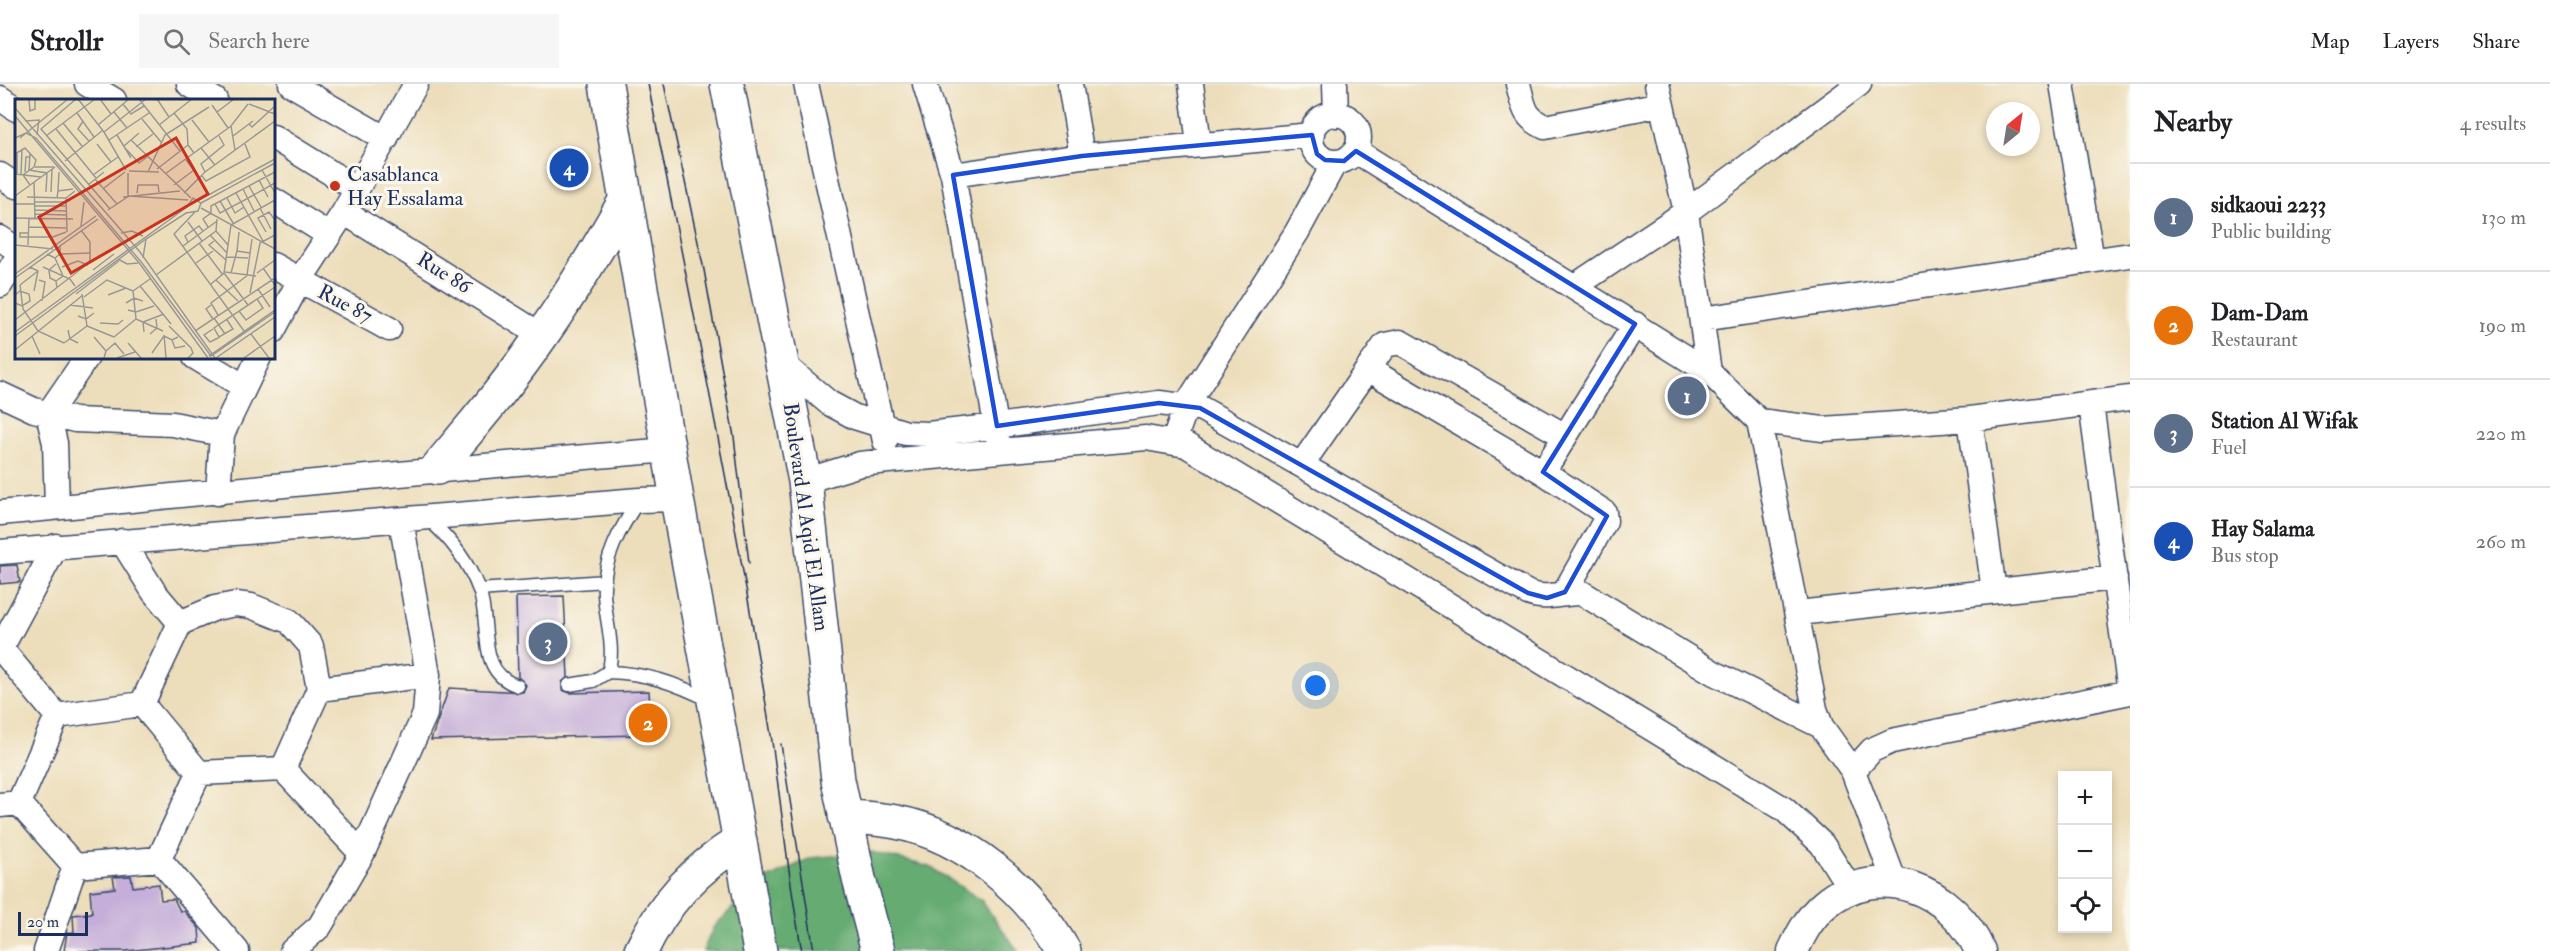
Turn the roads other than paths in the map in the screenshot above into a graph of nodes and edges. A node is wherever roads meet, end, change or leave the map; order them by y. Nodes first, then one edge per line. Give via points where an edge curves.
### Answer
1 (189, 84) edge
2 (291, 84) edge
3 (606, 84) edge
4 (727, 84) edge
5 (806, 84) edge
6 (925, 84) edge
7 (1070, 84) edge
8 (1191, 84) edge
9 (1335, 84) edge
10 (1518, 84) edge
11 (1859, 84) edge
12 (2061, 84) edge
13 (411, 86) edge
14 (1659, 94) edge
15 (0, 98) edge
16 (213, 99) edge
17 (15, 108) edge
18 (1336, 115) junction
19 (1312, 135) junction
20 (274, 138) edge
21 (386, 139) junction
22 (1199, 143) junction
23 (1356, 151) junction
24 (1082, 156) junction
25 (1335, 162) junction
26 (0, 175) edge
27 (953, 175) junction
28 (15, 185) edge
29 (357, 189) junction
30 (626, 199) junction
31 (274, 201) edge
32 (344, 212) junction
33 (1686, 212) junction
34 (329, 235) junction
35 (0, 238) edge
36 (15, 248) edge
37 (2130, 255) edge
38 (2092, 260) junction
39 (15, 262) edge
40 (274, 266) edge
41 (300, 280) junction
42 (0, 285) edge
43 (1575, 286) junction
44 (1702, 320) junction
45 (1635, 324) junction
46 (274, 329) edge
47 (389, 329) dead end
48 (542, 336) junction
49 (86, 358) edge
50 (197, 358) edge
51 (258, 358) edge
52 (784, 365) junction
53 (1368, 369) junction
54 (1709, 372) junction
55 (243, 386) junction
56 (0, 394) edge
57 (2130, 399) edge
58 (1187, 404) junction
59 (2091, 404) junction
60 (48, 414) junction
61 (1970, 419) junction
62 (1759, 421) junction
63 (997, 426) junction
64 (883, 428) junction
65 (222, 434) junction
66 (1565, 436) junction
67 (1174, 441) junction
68 (669, 450) junction
69 (999, 451) junction
70 (888, 461) junction
71 (1302, 464) junction
72 (437, 468) junction
73 (1543, 472) junction
74 (805, 481) junction
75 (218, 493) junction
76 (639, 500) junction
77 (677, 500) junction
78 (57, 507) junction
79 (0, 513) edge
80 (428, 519) junction
81 (401, 520) junction
82 (122, 541) junction
83 (56, 546) junction
84 (0, 552) edge
85 (2115, 578) junction
86 (604, 581) junction
87 (479, 590) junction
88 (1994, 591) junction
89 (1565, 592) junction
90 (1798, 613) junction
91 (180, 623) junction
92 (1, 650) edge
93 (608, 672) junction
94 (428, 675) junction
95 (569, 685) dead end
96 (518, 686) dead end
97 (319, 689) junction
98 (2130, 692) edge
99 (715, 703) junction
100 (142, 704) junction
101 (57, 716) junction
102 (1821, 726) junction
103 (283, 769) junction
104 (1853, 771) junction
105 (199, 773) junction
106 (10, 804) edge
107 (845, 816) junction
108 (740, 841) junction
109 (363, 854) junction
110 (159, 859) junction
111 (75, 866) junction
112 (1895, 883) junction
113 (1851, 890) junction
114 (46, 951) edge
115 (237, 951) edge
116 (292, 951) edge
117 (641, 951) edge
118 (760, 951) edge
119 (878, 951) edge
120 (1064, 951) edge
121 (1793, 951) edge
122 (1980, 951) edge

1 - 16 street
2 - 21 street
3 - 30 main road
4 - 52 main road, Boulevard Al Aqid El Allam
5 - 64 street
6 - 27 street
7 - 24 street
8 - 22 street
9 - 18 street
10 - 14 street via 1524,110 1532,121 1545,127
11 - 33 street
12 - 38 street
13 - 21 street
14 - 33 street
15 - 17 street
18 - 19 street via 1320,120
18 - 23 street via 1344,116 1356,127
19 - 22 street
19 - 25 street via 1317,154
20 - 29 street
21 - 29 street
22 - 24 street
23 - 25 street
23 - 43 street
24 - 27 street
25 - 58 street via 1297,232
26 - 28 street
27 - 63 street
29 - 32 street
30 - 48 main road
30 - 68 main road
31 - 34 street
32 - 34 street
32 - 48 street, Rue 86
33 - 43 street
33 - 44 street
34 - 41 street
35 - 36 street
37 - 38 street
38 - 44 street
39 - 42 street
40 - 41 street, Rue 87
41 - 46 street
41 - 47 street, Rue 87
43 - 45 street
44 - 54 street
45 - 54 street
45 - 66 street
48 - 72 main road
49 - 60 street
50 - 55 street
51 - 55 street
52 - 64 street via 829,404
52 - 74 main road, Boulevard Al Aqid El Allam
53 - 66 street via 1385,345 1400,342
53 - 71 street
53 - 73 street
54 - 62 street
55 - 65 street
56 - 60 street
57 - 59 street
58 - 63 street via 1159,403
58 - 67 street
58 - 71 street via 1213,413
59 - 61 street
59 - 85 street
60 - 65 street via 108,423 173,424
60 - 78 street via 54,443
61 - 62 street via 1823,429
61 - 88 street
62 - 90 street
63 - 64 street via 928,434
63 - 69 street
64 - 70 street
65 - 75 street
66 - 73 street
67 - 69 street via 1146,438
67 - 113 street via 1197,450 1784,809 1821,844
68 - 72 street
68 - 77 main road
69 - 70 street
70 - 74 street via 860,464
71 - 89 street via 1528,593 1547,598
72 - 75 street
73 - 89 street via 1607,516
74 - 107 main road, Boulevard Al Aqid El Allam via 834,750
75 - 78 street
76 - 77 street
76 - 80 street
76 - 86 lane via 617,538
77 - 99 main road
78 - 79 street
80 - 81 street
80 - 87 lane via 459,551
81 - 82 street
81 - 94 street
82 - 83 street
82 - 91 street via 154,592
83 - 84 street
83 - 92 street
85 - 88 street
85 - 98 street
86 - 87 lane
86 - 93 lane
87 - 96 lane via 492,668 498,676
88 - 90 street
89 - 102 street via 1582,593 1599,601 1714,673
90 - 102 street
91 - 97 street via 236,604 274,613 289,621 311,646
91 - 100 street
92 - 101 street
93 - 95 lane via 593,681
93 - 99 lane via 662,679
94 - 97 street
94 - 109 street via 425,714
97 - 103 street
98 - 104 street via 1892,741 1872,750
99 - 108 main road
100 - 101 street
100 - 105 street
101 - 106 street
102 - 104 street
103 - 105 street
103 - 109 street
104 - 112 street
105 - 110 street
106 - 111 street
107 - 119 main road, Boulevard Al Aqid El Allam
107 - 120 main road via 895,822 932,832 965,849 1023,897 1050,927
108 - 117 main road via 714,857 670,900
108 - 118 main road
109 - 116 street via 320,926
110 - 111 street
110 - 115 street
111 - 114 street
112 - 113 street
112 - 122 street via 1925,891 1951,907 1971,931
113 - 121 street via 1824,905 1804,928

